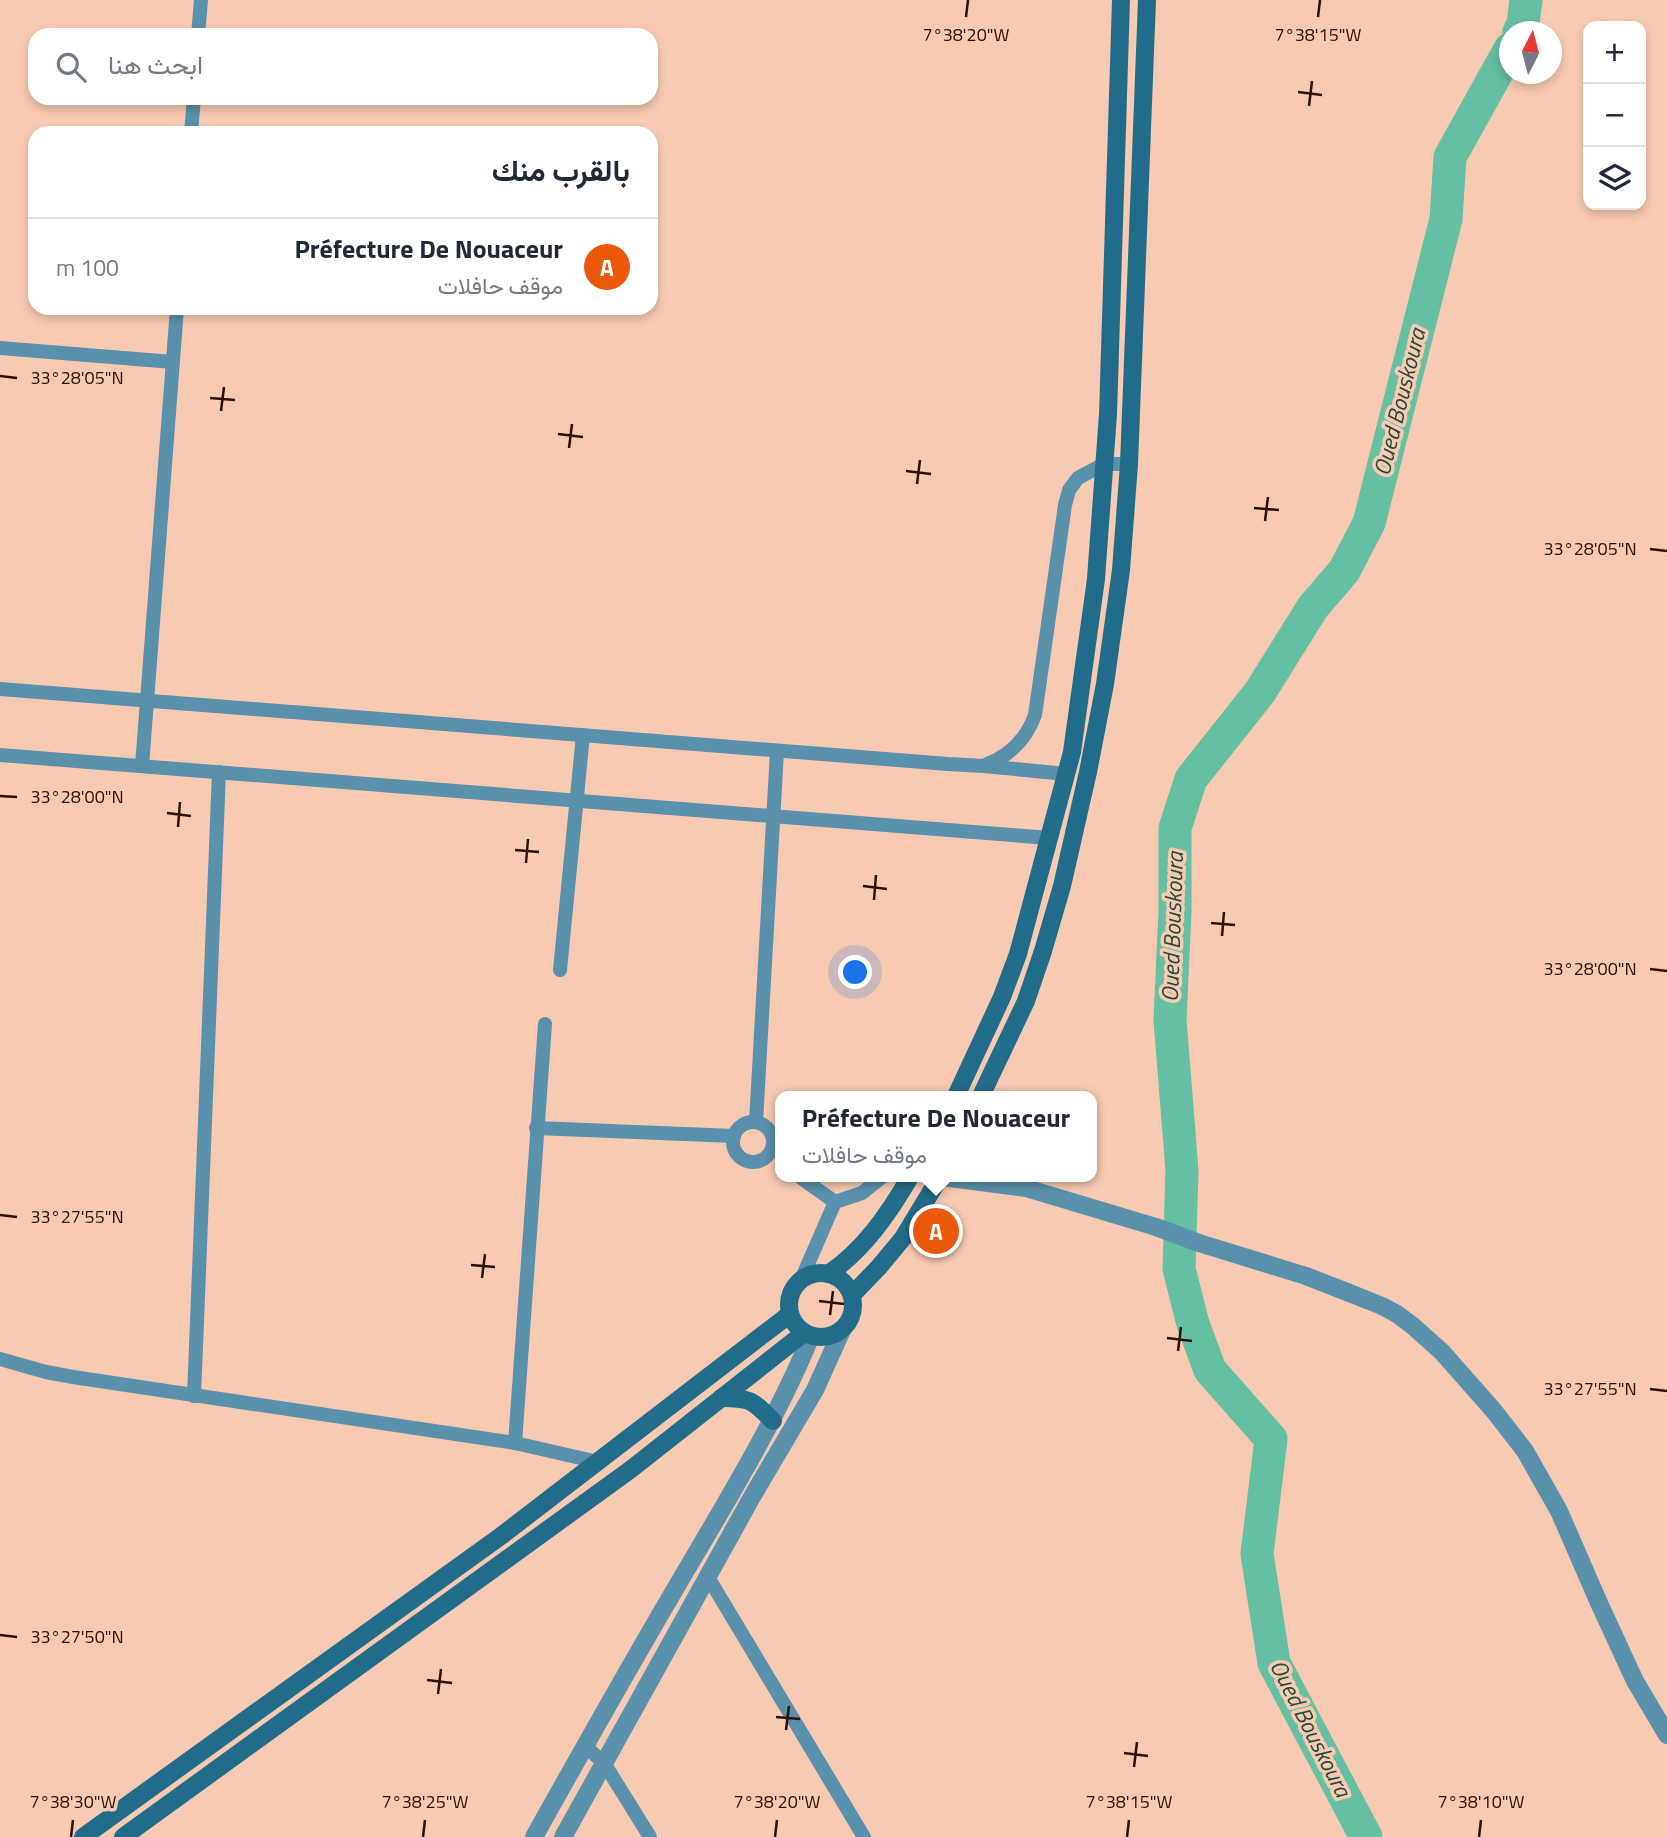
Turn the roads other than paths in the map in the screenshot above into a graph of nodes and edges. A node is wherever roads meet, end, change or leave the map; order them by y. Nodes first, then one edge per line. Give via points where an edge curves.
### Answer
1 (201, 0) edge
2 (1120, 7) edge
3 (1147, 7) edge
4 (199, 28) edge
5 (193, 105) edge
6 (192, 126) edge
7 (176, 315) edge
8 (0, 348) edge
9 (173, 362) junction
10 (1104, 464) junction
11 (1129, 464) junction
12 (0, 689) edge
13 (147, 701) junction
14 (583, 735) junction
15 (777, 751) junction
16 (0, 755) edge
17 (984, 765) junction
18 (142, 766) junction
19 (219, 772) junction
20 (1066, 774) junction
21 (576, 800) junction
22 (773, 816) junction
23 (1049, 838) junction
24 (560, 970) dead end
25 (545, 1024) dead end
26 (958, 1091) edge
27 (983, 1091) edge
28 (755, 1122) junction
29 (536, 1128) junction
30 (734, 1136) junction
31 (775, 1158) edge
32 (807, 1182) edge
33 (876, 1182) edge
34 (908, 1182) edge
35 (938, 1182) edge
36 (980, 1182) edge
37 (1013, 1182) edge
38 (1026, 1188) junction
39 (835, 1202) junction
40 (828, 1274) junction
41 (801, 1280) junction
42 (852, 1295) junction
43 (790, 1314) junction
44 (842, 1329) junction
45 (807, 1334) junction
46 (0, 1359) edge
47 (194, 1396) junction
48 (721, 1398) junction
49 (772, 1421) junction
50 (514, 1443) junction
51 (598, 1462) junction
52 (708, 1577) junction
53 (1667, 1735) edge
54 (585, 1746) junction
55 (604, 1763) junction
56 (83, 1837) edge
57 (123, 1837) edge
58 (534, 1837) edge
59 (563, 1837) edge
60 (650, 1837) edge
61 (864, 1837) edge

1 - 4 street
2 - 3 main road
2 - 10 main road
3 - 11 main road
5 - 6 street
7 - 9 street
8 - 9 street
9 - 13 street
10 - 11 street
10 - 17 street via 1078,478 1069,490 1031,727 1016,747
10 - 20 main road via 1096,579
11 - 27 main road via 1121,570 1105,684 1062,886 1026,1001
12 - 13 street
13 - 14 street
13 - 18 street
14 - 15 street
14 - 21 street
15 - 17 street
15 - 22 street
16 - 18 street
17 - 20 street
18 - 19 street
19 - 21 street
19 - 47 street
20 - 23 main road
21 - 22 street
21 - 24 street
22 - 23 street
22 - 28 street
23 - 26 main road via 1018,954
25 - 29 street
28 - 30 street via 742,1125
28 - 31 street via 772,1134
29 - 30 street
29 - 50 street
30 - 31 street via 735,1150 744,1160
32 - 39 street
33 - 39 street via 862,1193
34 - 40 main road via 865,1241
35 - 42 main road via 903,1238
36 - 38 street
37 - 38 street
38 - 53 street via 1306,1276 1382,1306 1413,1326 1442,1352 1510,1431 1542,1479 1635,1681
39 - 41 street
40 - 41 main road
40 - 42 main road via 846,1285
41 - 43 main road via 790,1295
42 - 44 main road via 851,1317
43 - 45 main road
43 - 51 main road
44 - 45 main road via 827,1337
44 - 52 street via 815,1390
45 - 48 main road
45 - 49 street via 796,1373
46 - 47 street via 46,1372
47 - 50 street
48 - 49 main road via 751,1401
48 - 57 main road via 630,1470
49 - 54 street
50 - 51 street
51 - 56 main road
52 - 55 street
52 - 61 street
54 - 55 street
54 - 58 street
55 - 59 street
55 - 60 street

